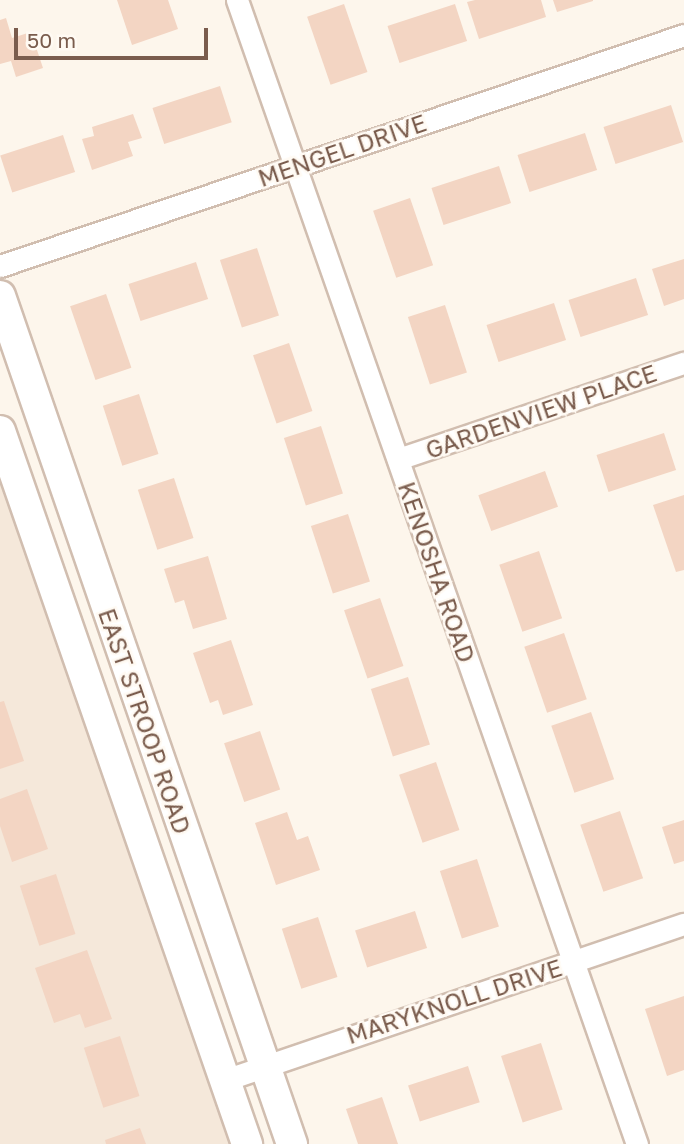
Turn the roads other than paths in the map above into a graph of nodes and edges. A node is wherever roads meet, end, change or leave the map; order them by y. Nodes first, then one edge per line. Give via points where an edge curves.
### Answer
1 (237, 0) edge
2 (684, 35) edge
3 (295, 166) junction
4 (0, 266) edge
5 (0, 296) edge
6 (684, 363) edge
7 (0, 431) edge
8 (398, 459) junction
9 (684, 924) edge
10 (573, 962) junction
11 (265, 1064) junction
12 (225, 1080) junction
13 (247, 1144) edge
14 (292, 1144) edge
15 (637, 1144) edge

1 - 3 street, KENOSHA ROAD
2 - 3 street, MENGEL DRIVE
3 - 4 street, MENGEL DRIVE
3 - 8 street, KENOSHA ROAD
5 - 11 main road, EAST STROOP ROAD
6 - 8 street, GARDENVIEW PLACE
7 - 12 main road, EAST STROOP ROAD
8 - 10 street, KENOSHA ROAD
9 - 10 street, MARYKNOLL DRIVE
10 - 11 street, MARYKNOLL DRIVE
10 - 15 street, KENOSHA ROAD
11 - 12 street, MARYKNOLL DRIVE
11 - 14 main road, EAST STROOP ROAD
12 - 13 main road, EAST STROOP ROAD

